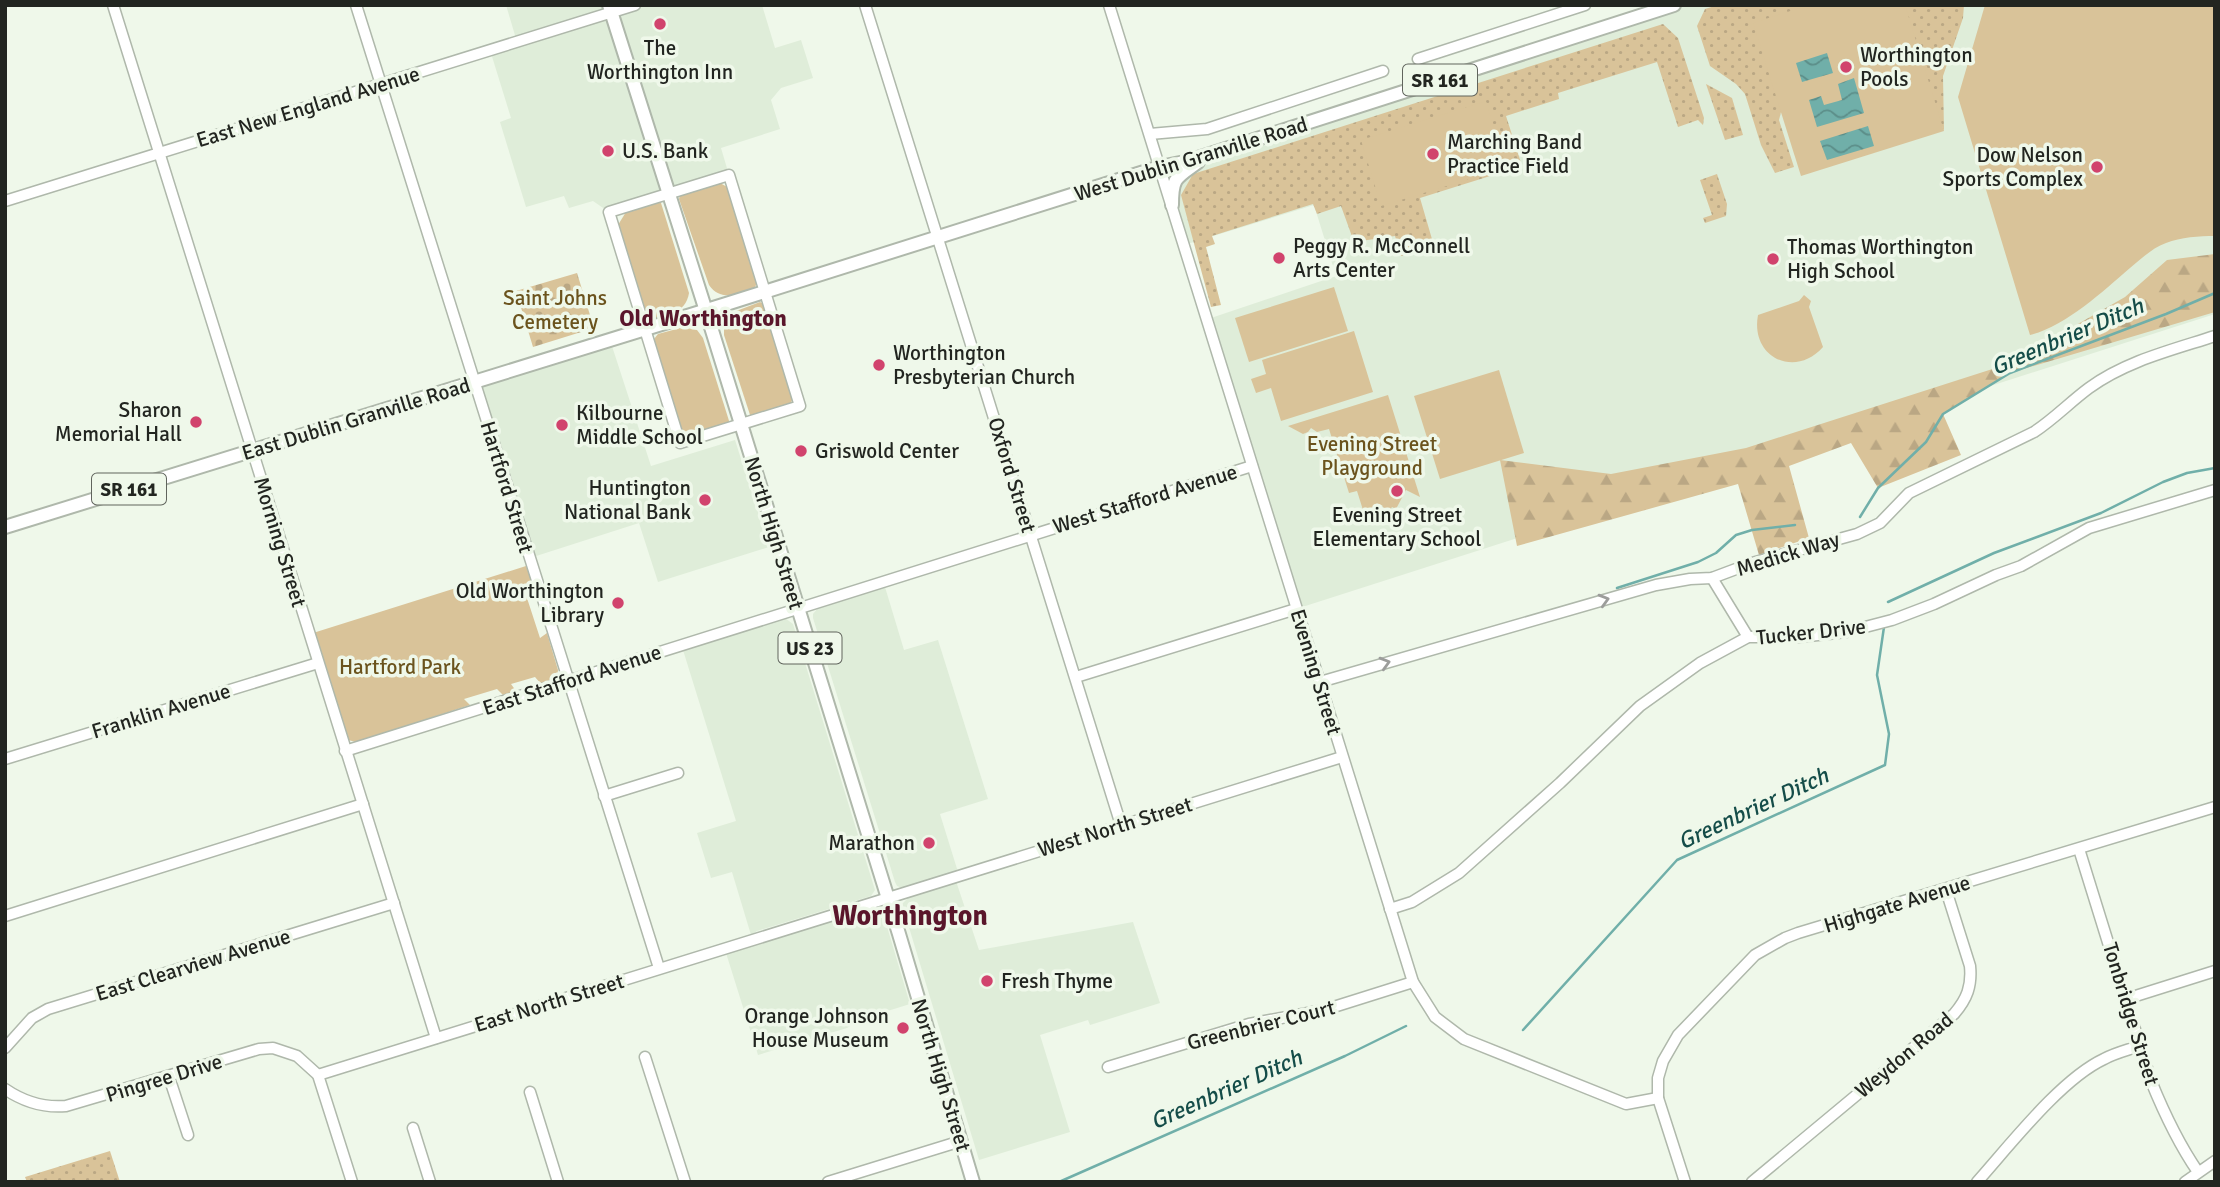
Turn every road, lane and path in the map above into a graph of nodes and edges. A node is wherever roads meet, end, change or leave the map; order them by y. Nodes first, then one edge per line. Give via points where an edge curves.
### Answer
1 (113, 5) edge
2 (356, 5) edge
3 (635, 5) edge
4 (865, 5) edge
5 (1109, 5) edge
6 (1585, 5) edge
7 (1674, 5) edge
8 (610, 9) edge
9 (1418, 59) dead end
10 (1383, 71) dead end
11 (380, 85) junction
12 (1150, 134) junction
13 (159, 153) junction
14 (1206, 156) junction
15 (1160, 167) junction
16 (668, 194) junction
17 (5, 201) edge
18 (1172, 205) junction
19 (938, 237) junction
20 (766, 292) junction
21 (706, 311) junction
22 (645, 330) junction
23 (2215, 336) edge
24 (474, 382) junction
25 (741, 425) junction
26 (252, 451) junction
27 (1252, 466) junction
28 (2215, 490) edge
29 (5, 527) edge
30 (1031, 535) junction
31 (1712, 579) junction
32 (798, 609) junction
33 (1296, 609) junction
34 (1748, 637) junction
35 (318, 663) junction
36 (1076, 677) junction
37 (569, 682) junction
38 (1320, 682) junction
39 (345, 751) junction
40 (1342, 757) junction
41 (5, 759) edge
42 (678, 773) dead end
43 (604, 796) junction
44 (363, 804) junction
45 (2215, 807) edge
46 (1121, 825) junction
47 (2080, 849) junction
48 (1946, 890) junction
49 (887, 897) junction
50 (394, 903) junction
51 (1390, 909) junction
52 (5, 916) edge
53 (659, 968) junction
54 (2215, 971) edge
55 (1413, 982) junction
56 (2126, 999) junction
57 (436, 1038) junction
58 (2139, 1046) junction
59 (5, 1048) edge
60 (645, 1057) dead end
61 (1108, 1067) dead end
62 (318, 1075) junction
63 (169, 1077) junction
64 (5, 1089) edge
65 (530, 1092) dead end
66 (1658, 1098) junction
67 (414, 1128) dead end
68 (188, 1135) dead end
69 (961, 1141) junction
70 (2215, 1161) edge
71 (2198, 1172) junction
72 (352, 1182) edge
73 (430, 1182) edge
74 (558, 1182) edge
75 (685, 1182) edge
76 (828, 1182) edge
77 (973, 1182) edge
78 (1685, 1182) edge
79 (1752, 1182) edge
80 (1977, 1182) edge
81 (2185, 1182) edge

1 - 13 street, Morning Street
2 - 11 street, Hartford Street
3 - 8 street, East New England Avenue
4 - 19 street, Oxford Street
5 - 12 street, Evening Street
6 - 9 street
7 - 14 main road, West Dublin Granville Road / SR 161
8 - 11 street, East New England Avenue
8 - 16 main road, North High Street / US 23
10 - 12 street via 1207,129
11 - 13 street, East New England Avenue
11 - 24 street, Hartford Street
12 - 15 street, Evening Street
13 - 17 street, East New England Avenue
13 - 26 street, Morning Street
14 - 15 main road, West Dublin Granville Road / SR 161
14 - 18 main road via 1176,179
15 - 18 street, Evening Street
15 - 19 main road, West Dublin Granville Road / SR 161
16 - 20 street via 729,175
16 - 21 main road, North High Street / US 23
16 - 22 street via 608,212
18 - 27 street, Evening Street
19 - 20 main road, West Dublin Granville Road / SR 161
19 - 30 street, Oxford Street
20 - 21 main road, West Dublin Granville Road / SR 161
20 - 25 street via 800,406
21 - 22 main road, East Dublin Granville Road / SR 161
21 - 25 main road, North High Street / US 23
22 - 24 main road, East Dublin Granville Road / SR 161
22 - 25 street via 680,443
23 - 31 street, Medick Way via 2118,370 2034,432 1909,493 1870,529
24 - 26 main road, East Dublin Granville Road / SR 161
24 - 37 street, Hartford Street
25 - 32 main road, North High Street / US 23
26 - 29 main road, East Dublin Granville Road / SR 161
26 - 35 street, Morning Street
27 - 30 street, West Stafford Avenue
27 - 33 street, Evening Street
28 - 34 street, Tucker Drive via 2089,528 2021,566 1892,620 1834,634
30 - 32 street, West Stafford Avenue
30 - 36 street, Oxford Street
31 - 34 street
38 -> 31 street, Medick Way via 1656,585
32 - 37 street, East Stafford Avenue
32 - 49 main road, North High Street / US 23
33 - 36 street
33 - 38 street, Evening Street
34 - 51 street, Tucker Drive via 1700,663 1640,706 1459,873 1412,902
35 - 39 street, Morning Street
35 - 41 street, Franklin Avenue
36 - 46 street, Oxford Street
37 - 39 street, East Stafford Avenue
37 - 43 street, Hartford Street
38 - 40 street, Evening Street
39 - 44 street, Morning Street
40 - 46 street, West North Street
40 - 51 street, Evening Street
42 - 43 street
43 - 53 street, Hartford Street
44 - 50 street, Morning Street
44 - 52 street
45 - 47 street, Highgate Avenue
46 - 49 street, West North Street
47 - 48 street, Highgate Avenue
47 - 56 street, Tonbridge Street
48 - 66 street, Highgate Avenue via 1785,937 1755,955 1668,1048 1658,1078
48 - 79 street, Weydon Road via 1970,966 1971,979 1962,1004
49 - 53 street, East North Street
49 - 69 main road, North High Street / US 23
50 - 57 street, Morning Street
50 - 59 street, East Clearview Avenue via 48,1009 32,1018
51 - 55 street, Evening Street
53 - 57 street, East North Street
54 - 56 street
55 - 61 street, Greenbrier Court via 1324,1010 1249,1024
55 - 66 street, Evening Street via 1435,1017 1464,1040 1626,1104
56 - 58 street, Tonbridge Street
57 - 62 street, East North Street
58 - 71 street, Tonbridge Street via 2166,1117
58 - 80 street via 2103,1059 2078,1075
60 - 75 street
62 - 63 street, Pingree Drive via 297,1056 273,1048
62 - 72 street
63 - 64 street, Pingree Drive via 56,1107 30,1102
63 - 68 street
65 - 74 street
66 - 78 street
67 - 73 street
69 - 76 street
69 - 77 main road, North High Street / US 23
70 - 71 street
71 - 81 street

